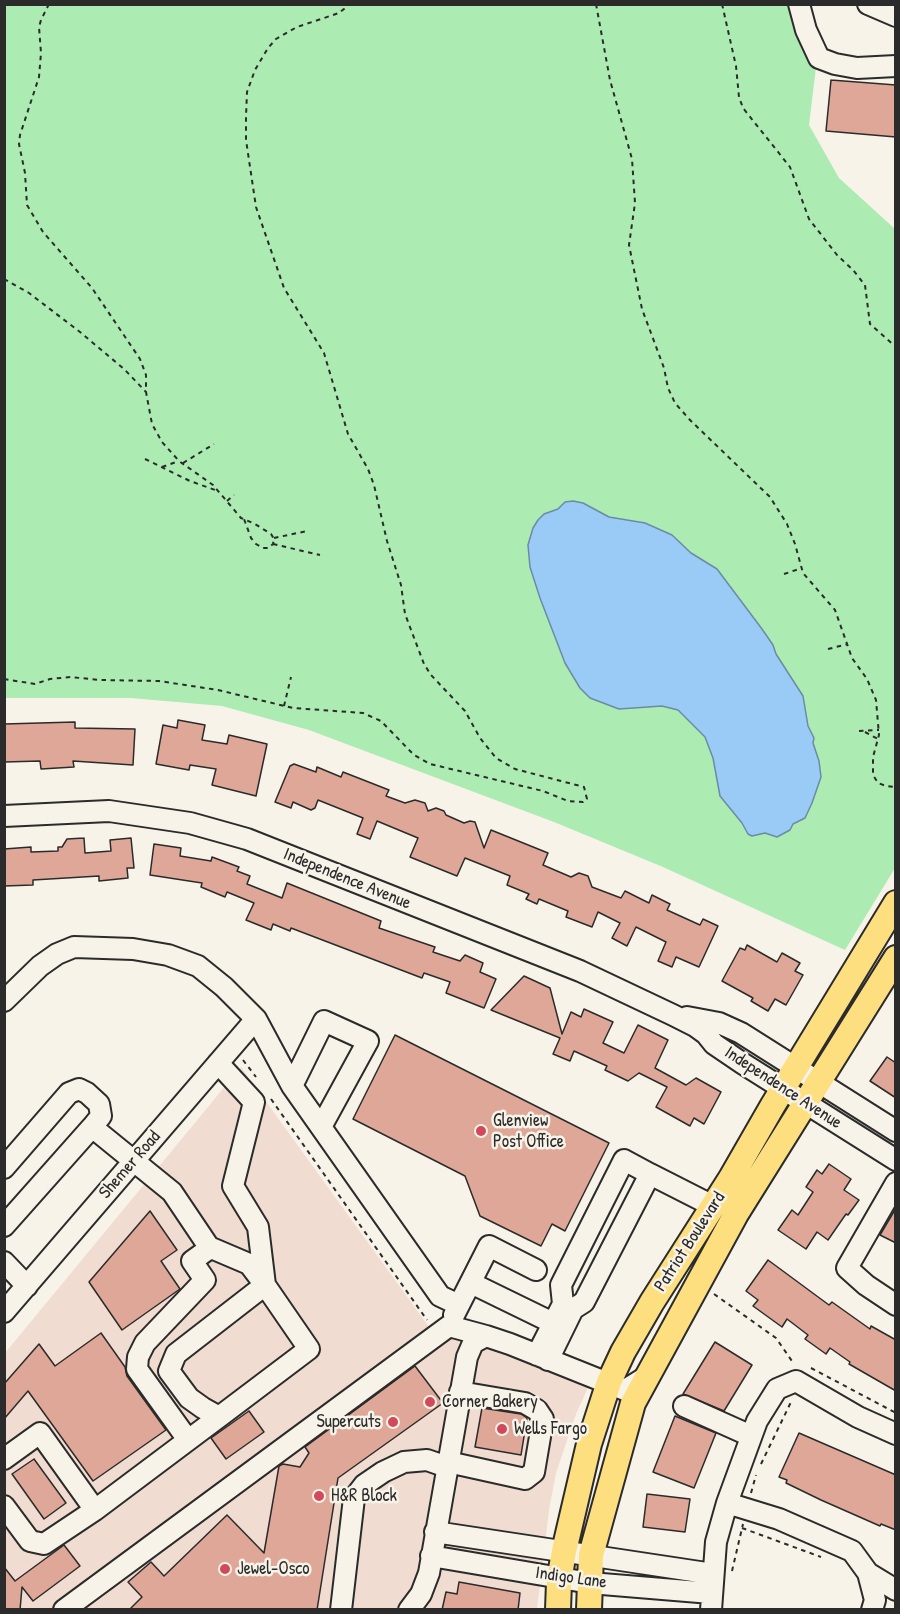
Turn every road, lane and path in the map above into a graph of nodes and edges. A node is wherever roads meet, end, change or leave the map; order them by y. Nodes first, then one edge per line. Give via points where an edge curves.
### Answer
1 (49, 4) edge
2 (350, 4) edge
3 (596, 4) edge
4 (722, 4) edge
5 (799, 4) edge
6 (868, 4) edge
7 (896, 16) edge
8 (896, 66) edge
9 (4, 279) edge
10 (896, 347) edge
11 (146, 392) junction
12 (214, 444) dead end
13 (145, 459) dead end
14 (181, 462) junction
15 (162, 467) junction
16 (218, 491) junction
17 (234, 495) dead end
18 (226, 502) junction
19 (244, 519) junction
20 (307, 531) dead end
21 (274, 538) junction
22 (273, 544) junction
23 (320, 555) dead end
24 (802, 568) junction
25 (784, 574) dead end
26 (848, 644) junction
27 (828, 649) dead end
28 (291, 676) dead end
29 (4, 679) edge
30 (284, 706) junction
31 (859, 730) dead end
32 (879, 730) junction
33 (864, 731) junction
34 (878, 739) junction
35 (896, 787) edge
36 (4, 816) edge
37 (896, 903) edge
38 (896, 958) edge
39 (4, 1001) edge
40 (673, 1015) junction
41 (256, 1018) junction
42 (233, 1045) junction
43 (218, 1063) junction
44 (795, 1068) junction
45 (260, 1084) dead end
46 (292, 1086) junction
47 (783, 1089) junction
48 (812, 1093) junction
49 (267, 1094) dead end
50 (92, 1127) junction
51 (321, 1127) junction
52 (896, 1131) edge
53 (896, 1160) edge
54 (133, 1162) junction
55 (4, 1168) edge
56 (650, 1174) junction
57 (896, 1183) edge
58 (12, 1203) edge
59 (713, 1206) junction
60 (4, 1226) edge
61 (210, 1248) junction
62 (4, 1262) edge
63 (536, 1270) dead end
64 (471, 1283) junction
65 (265, 1285) junction
66 (27, 1286) junction
67 (712, 1293) dead end
68 (459, 1305) junction
69 (896, 1305) edge
70 (568, 1306) junction
71 (4, 1312) edge
72 (553, 1323) junction
73 (443, 1330) junction
74 (486, 1336) junction
75 (543, 1357) junction
76 (795, 1373) junction
77 (646, 1377) junction
78 (609, 1382) junction
79 (460, 1392) junction
80 (684, 1406) dead end
81 (896, 1413) edge
82 (219, 1417) junction
83 (896, 1434) edge
84 (751, 1436) junction
85 (188, 1440) junction
86 (4, 1459) edge
87 (447, 1464) junction
88 (750, 1499) dead end
89 (727, 1503) junction
90 (4, 1506) edge
91 (95, 1510) junction
92 (742, 1528) dead end
93 (435, 1532) junction
94 (564, 1551) junction
95 (591, 1554) junction
96 (431, 1556) junction
97 (828, 1560) dead end
98 (868, 1573) junction
99 (560, 1577) junction
100 (590, 1583) junction
101 (896, 1590) edge
102 (712, 1592) edge
103 (64, 1610) edge
104 (341, 1610) edge
105 (409, 1610) edge
106 (558, 1610) edge
107 (589, 1610) edge
108 (872, 1610) edge

1 - 11 path via 39,27 39,77 19,144 27,205 39,227 92,288 132,346 146,375
2 - 30 path via 339,13 297,27 276,39 255,70 248,92 246,140 256,207 284,288 324,353 348,434 374,485 405,614 424,664 465,711 496,758 515,769 584,787 587,799 568,801 543,791 430,764 414,755 381,722 363,712
3 - 24 path via 612,88 632,159 635,203 629,246 642,309 668,388 690,420 776,505 792,533
4 - 10 path via 744,108 790,167 809,219 865,285 870,324
5 - 8 street via 819,58 857,68
6 - 7 street
9 - 11 path via 80,332
11 - 14 path via 156,432
12 - 14 path
13 - 15 path
14 - 15 path
14 - 16 path
15 - 16 path
16 - 18 path
17 - 18 path
18 - 19 path
19 - 21 path
19 - 22 path via 256,544 262,548
20 - 21 path
21 - 22 path
22 - 23 path
24 - 25 path
24 - 26 path via 835,610
26 - 27 path
26 - 32 path via 876,700
28 - 30 path
29 - 30 path via 34,684 71,677 159,681
31 - 33 path
32 - 33 path
32 - 34 path
33 - 34 path
34 - 35 path via 873,775 878,783
36 - 40 street, Independence Avenue via 109,811 190,823 247,839 580,971
37 - 44 main road, Patriot Boulevard
38 - 48 main road, Patriot Boulevard
39 - 41 street via 40,966 74,947 133,948 198,966
40 - 44 street, Independence Avenue via 729,1027
40 - 47 street, Independence Avenue via 695,1026 725,1052
41 - 42 street, Shemer Road
41 - 46 street
42 - 43 street, Shemer Road
42 - 45 path
43 - 54 street, Shemer Road
43 - 65 street via 254,1102 233,1186 258,1227
44 - 47 main road, Patriot Boulevard
44 - 48 street, Independence Avenue
46 - 51 street
46 - 51 street via 324,1021 368,1041
47 - 48 street, Independence Avenue
47 - 59 main road, Patriot Boulevard
48 - 52 street, Independence Avenue
48 - 53 street, Independence Avenue
48 - 77 main road, Patriot Boulevard via 736,1214
49 - 73 path
50 - 54 street
50 - 55 street via 101,1116 99,1104 79,1089 69,1093
50 - 58 street
51 - 68 street via 440,1296
54 - 61 street via 172,1192
54 - 66 street, Shemer Road
56 - 59 street
56 - 70 street via 584,1302
56 - 70 street via 624,1160 561,1285
57 - 69 street via 847,1268
58 - 60 street
59 - 78 main road, Patriot Boulevard via 646,1311
61 - 65 street via 249,1264
61 - 85 street via 192,1261 205,1280 145,1343 138,1357 137,1369
62 - 66 street
63 - 64 street via 489,1246
64 - 68 street
64 - 72 street
65 - 82 street via 309,1349
65 - 82 street via 176,1354 171,1363 169,1371 189,1398
66 - 71 street, Shemer Road
67 - 76 path via 776,1338
68 - 73 street
70 - 72 street
70 - 75 street
72 - 75 street
73 - 74 street
73 - 103 street
74 - 75 street
74 - 79 street via 473,1343 469,1351
75 - 78 street
76 - 81 path via 803,1365
76 - 83 street via 858,1417
76 - 84 street via 777,1389
76 - 88 path via 796,1393 768,1446
77 - 78 street via 625,1390
77 - 95 main road, Patriot Boulevard via 633,1403
78 - 94 main road, Patriot Boulevard via 589,1444
79 - 87 street
79 - 87 street via 525,1403 537,1410 543,1419 534,1472 525,1479
80 - 84 street
82 - 85 street
84 - 89 street
85 - 91 street
86 - 91 street via 40,1433
87 - 93 street
87 - 104 street via 427,1460 404,1462 364,1485 354,1498
89 - 98 street via 852,1551
89 - 102 street via 716,1542
90 - 91 street via 30,1541 44,1544
92 - 97 path
93 - 94 street, Indigo Lane
93 - 96 street
94 - 95 street, Indigo Lane
94 - 99 main road, Patriot Boulevard
95 - 100 main road, Patriot Boulevard
95 - 102 street, Indigo Lane
96 - 99 street, Indigo Lane
96 - 105 street via 421,1594
98 - 101 street
98 - 108 street via 875,1600
99 - 100 street, Indigo Lane
99 - 106 main road, Patriot Boulevard
100 - 102 street, Indigo Lane
100 - 107 main road, Patriot Boulevard

